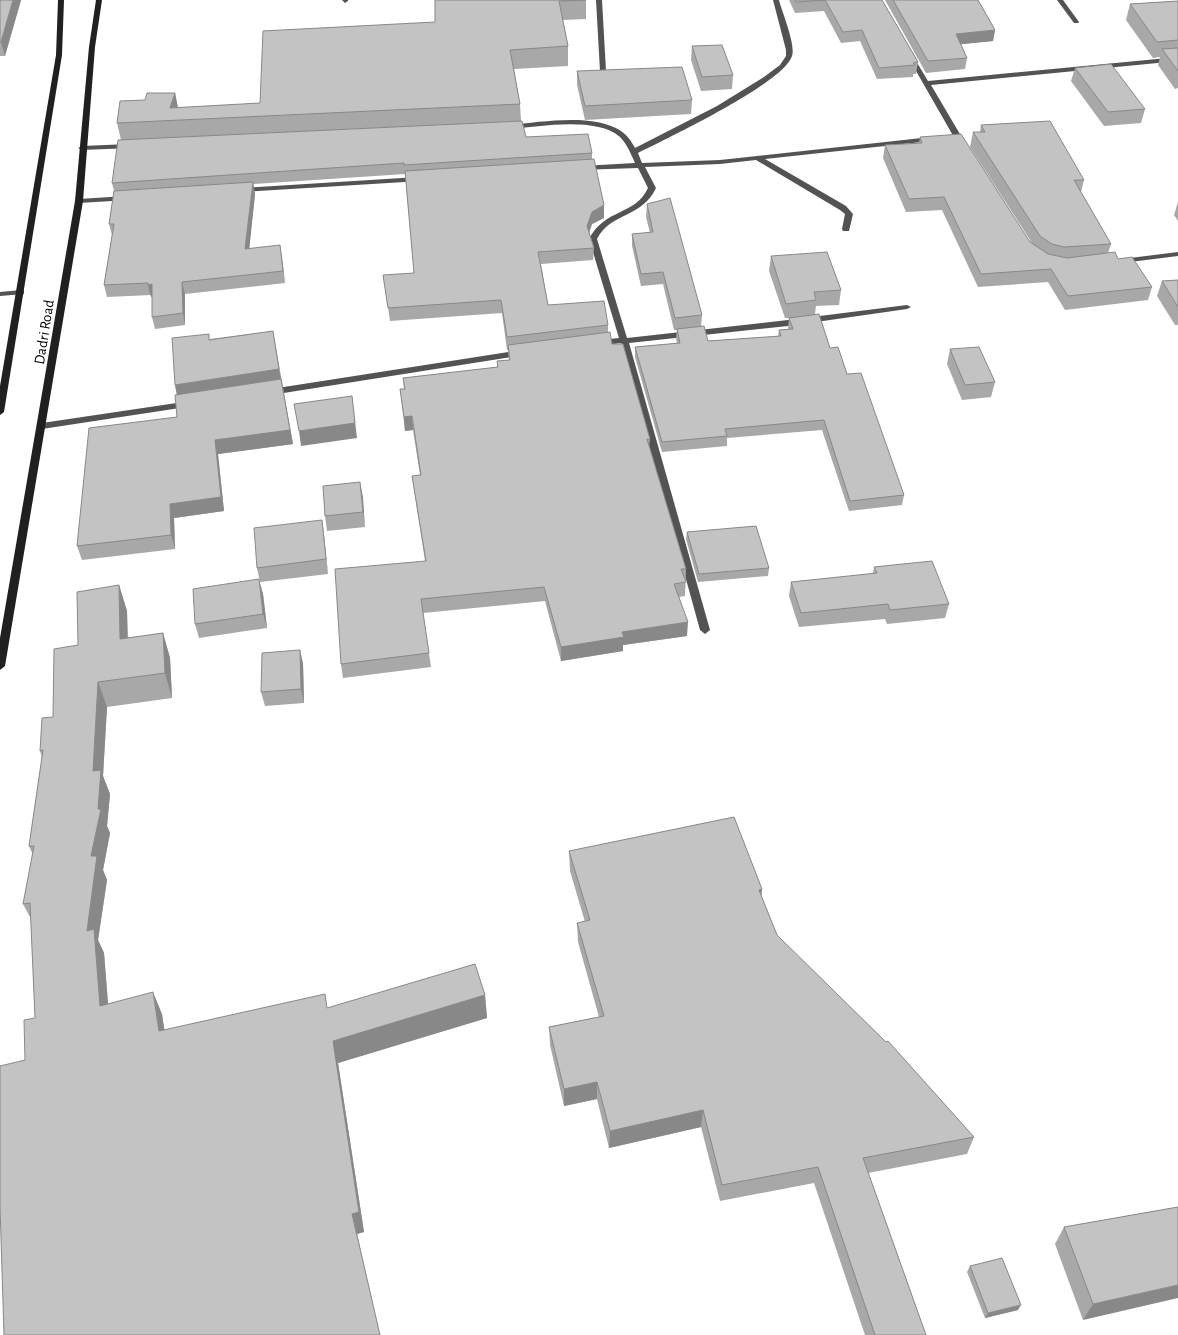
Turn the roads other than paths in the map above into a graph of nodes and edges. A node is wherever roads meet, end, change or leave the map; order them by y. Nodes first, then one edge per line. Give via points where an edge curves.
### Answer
1 (61, 0) edge
2 (99, 0) edge
3 (599, 0) edge
4 (776, 0) edge
5 (1060, 0) edge
6 (1076, 22) dead end
7 (908, 50) edge
8 (1178, 59) edge
9 (603, 71) edge
10 (926, 83) junction
11 (504, 127) edge
12 (957, 136) junction
13 (938, 138) edge
14 (948, 138) edge
15 (135, 146) edge
16 (82, 148) junction
17 (634, 152) junction
18 (968, 153) edge
19 (757, 158) junction
20 (639, 165) junction
21 (570, 169) edge
22 (423, 178) edge
23 (236, 190) edge
24 (138, 197) edge
25 (79, 201) junction
26 (846, 229) dead end
27 (1178, 254) edge
28 (1113, 262) edge
29 (21, 292) junction
30 (0, 294) edge
31 (907, 306) dead end
32 (624, 340) junction
33 (586, 345) edge
34 (528, 352) edge
35 (260, 393) edge
36 (200, 402) edge
37 (0, 412) edge
38 (42, 426) junction
39 (705, 630) dead end
40 (0, 666) edge

1 - 29 main road, Dadri Road via 59,55
2 - 16 main road, Dadri Road
3 - 9 street
4 - 17 street via 789,57 782,67 731,101
5 - 6 street
7 - 10 street
8 - 10 street
10 - 12 street
11 - 17 street via 603,125 617,131
12 - 14 street
12 - 18 street
13 - 19 street
15 - 16 street
16 - 25 main road, Dadri Road
17 - 20 street
19 - 20 street
19 - 26 street via 842,208 849,214
20 - 21 street
20 - 32 street via 649,178 650,194 646,200 596,228 592,238
22 - 23 street
24 - 25 street
25 - 38 main road, Dadri Road
27 - 28 street
29 - 30 street
29 - 37 main road, Dadri Road
31 - 32 street via 788,323
32 - 33 street
32 - 39 street
34 - 35 street
36 - 38 street
38 - 40 main road, Dadri Road

